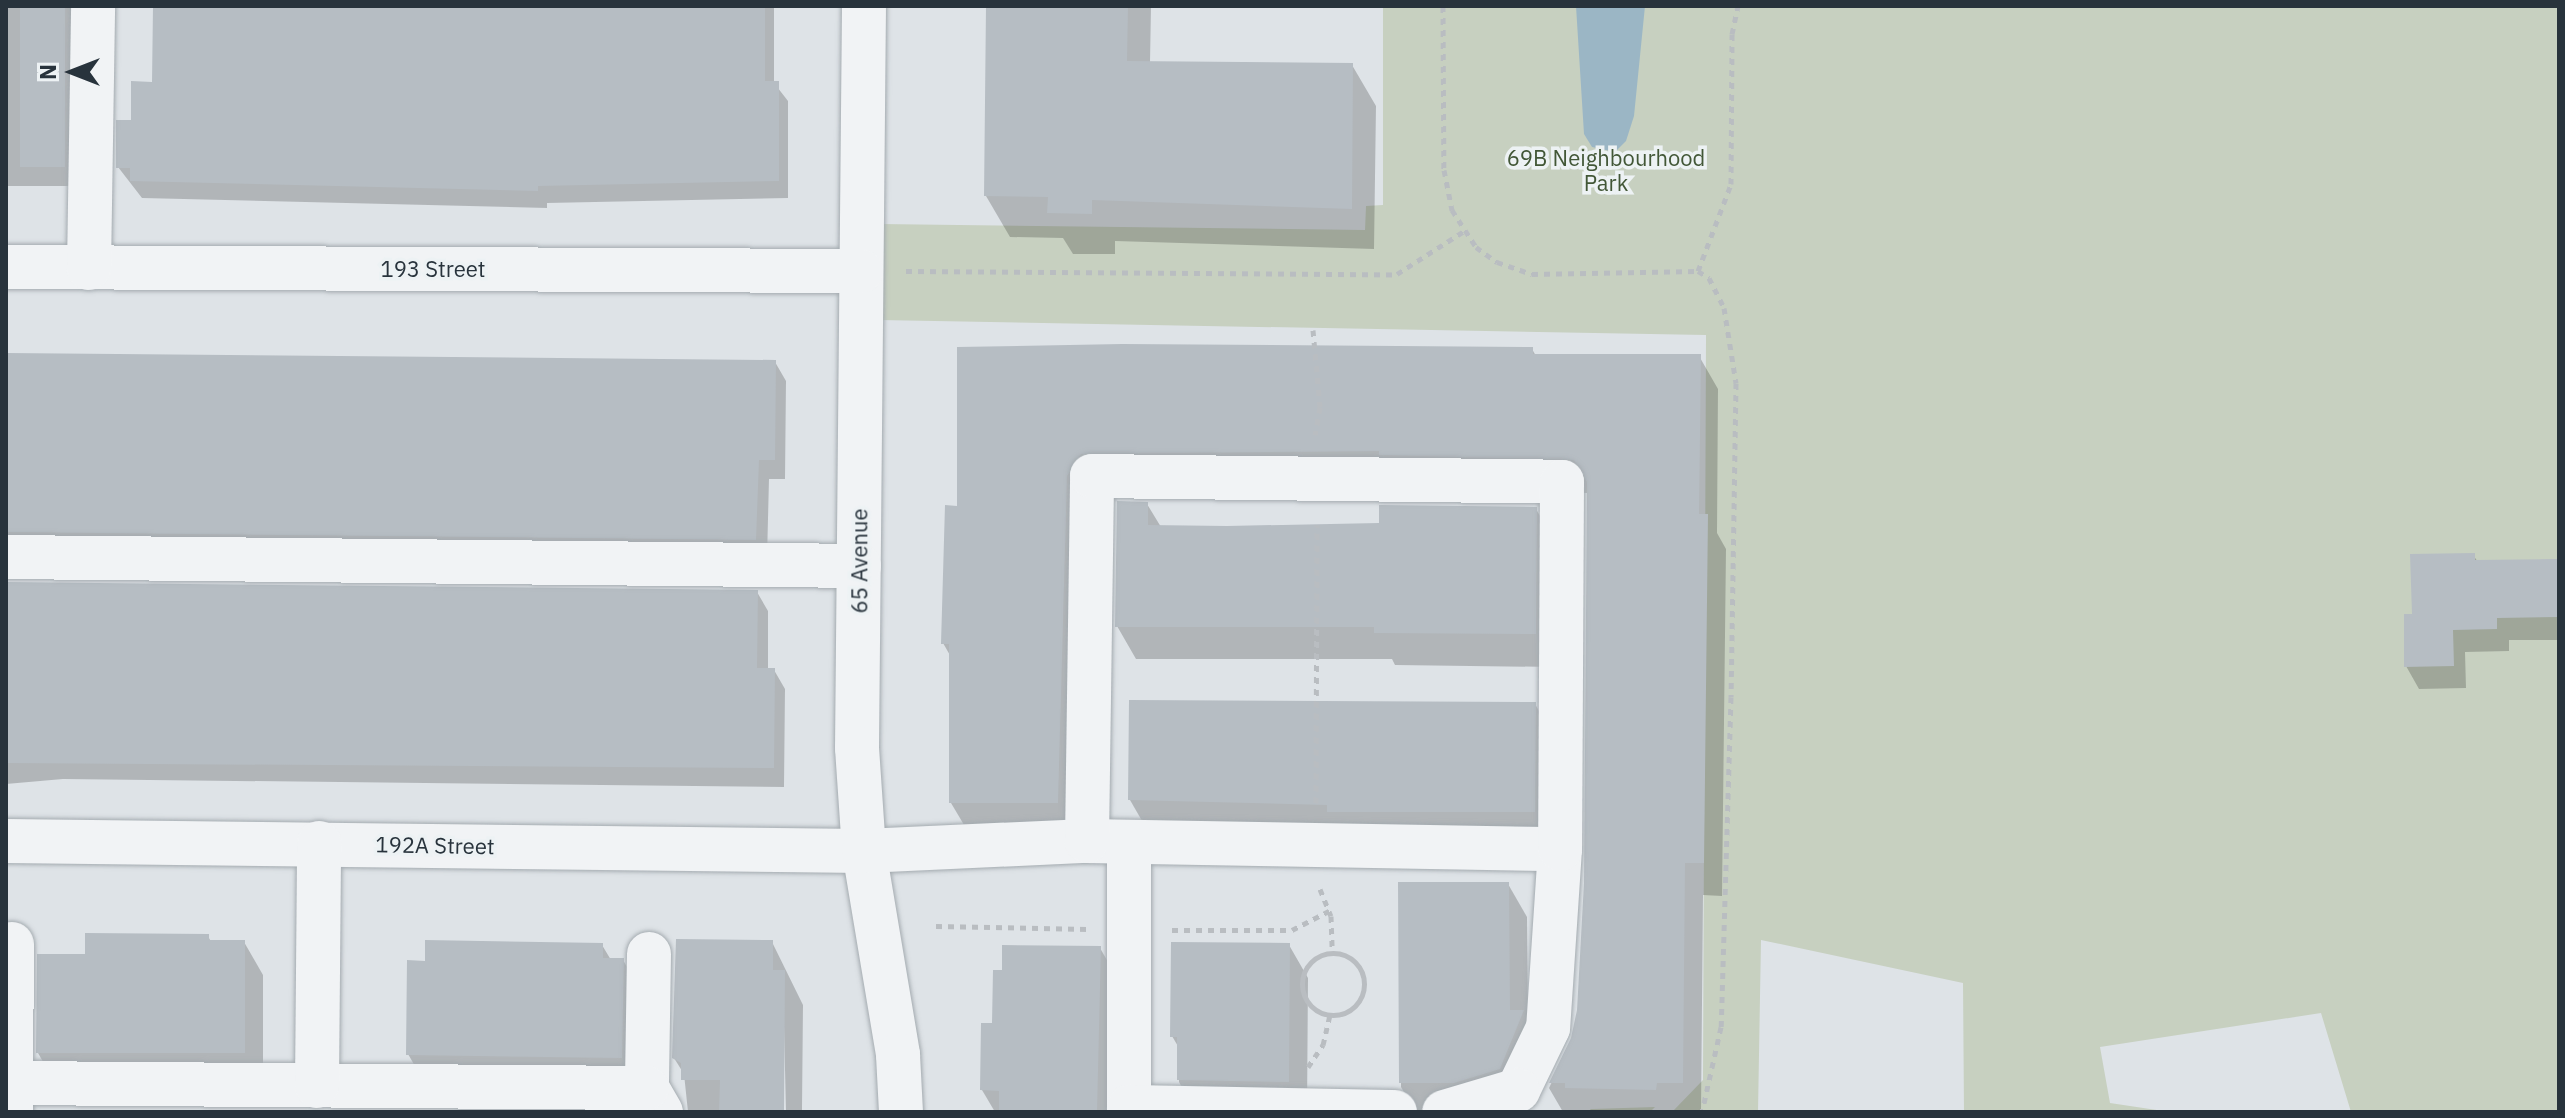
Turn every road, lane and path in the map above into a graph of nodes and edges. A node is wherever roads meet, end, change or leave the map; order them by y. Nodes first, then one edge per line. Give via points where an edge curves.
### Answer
1 (93, 6) edge
2 (864, 6) edge
3 (1443, 6) edge
4 (1738, 6) edge
5 (1464, 231) junction
6 (6, 267) edge
7 (89, 268) junction
8 (861, 271) junction
9 (1698, 271) junction
10 (1313, 330) dead end
11 (1311, 449) dead end
12 (1317, 522) dead end
13 (6, 557) edge
14 (859, 566) junction
15 (1316, 808) dead end
16 (6, 841) edge
17 (1108, 842) junction
18 (319, 843) junction
19 (1560, 849) junction
20 (864, 851) junction
21 (1317, 883) dead end
22 (1329, 911) junction
23 (936, 926) dead end
24 (1094, 930) dead end
25 (1166, 930) dead end
26 (12, 944) dead end
27 (1332, 953) junction
28 (649, 954) dead end
29 (1330, 1014) junction
30 (1303, 1078) dead end
31 (317, 1086) junction
32 (11, 1097) edge
33 (654, 1100) edge
34 (1129, 1110) edge
35 (901, 1112) edge
36 (1395, 1112) edge
37 (1444, 1112) edge
38 (1702, 1112) edge

1 - 7 street
2 - 8 street, 65 Avenue
3 - 5 path via 1444,170 1452,210
4 - 9 path via 1732,34 1731,184
5 - 8 path via 1397,274
5 - 9 path via 1497,262 1532,274
6 - 7 street, 193 Street
7 - 8 street, 193 Street
8 - 14 street, 65 Avenue
9 - 38 path via 1709,278 1724,308 1736,383 1721,1027
10 - 11 path via 1320,407
12 - 15 path
13 - 14 street
14 - 20 street, 65 Avenue via 857,748
16 - 18 street, 192A Street
17 - 19 street, 192A Street
17 - 19 street via 1092,476 1562,482
17 - 20 street, 192A Street
17 - 34 street
18 - 20 street, 192A Street
18 - 31 street
19 - 37 street via 1548,1028 1518,1090
20 - 35 street, 65 Avenue via 898,1055
21 - 22 path
22 - 25 path via 1292,930
22 - 27 path
23 - 24 path
26 - 32 street
27 - 29 path via 1308,965 1302,984 1309,1003
27 - 29 path via 1354,961 1364,989 1354,1007
28 - 33 street
29 - 30 path via 1323,1045
31 - 32 street
31 - 33 street
34 - 36 street

